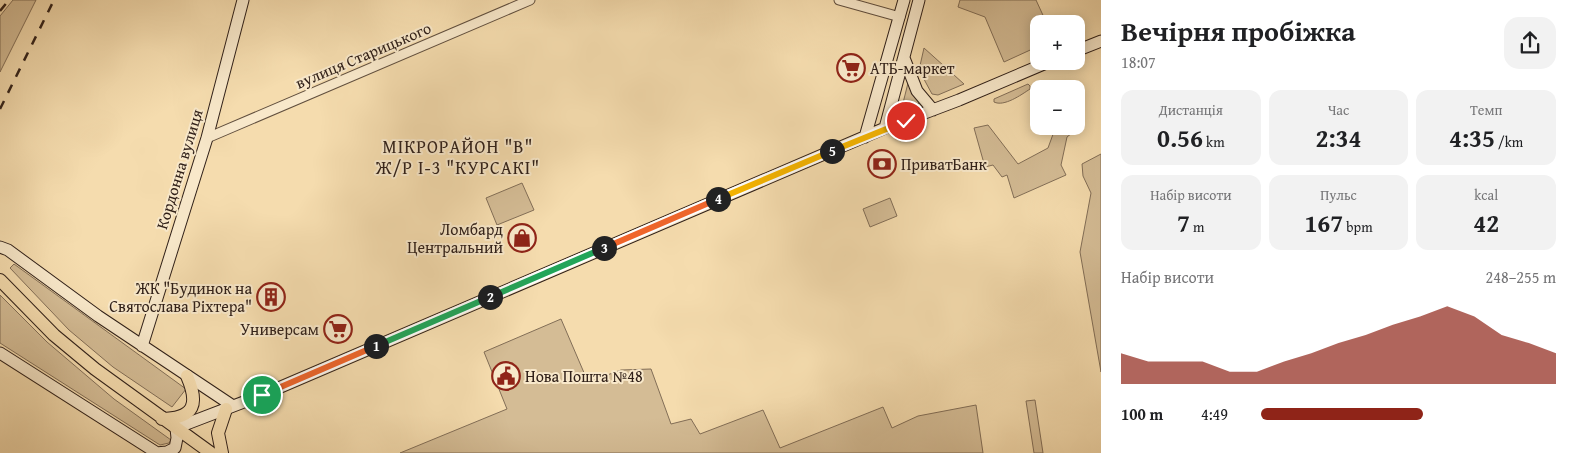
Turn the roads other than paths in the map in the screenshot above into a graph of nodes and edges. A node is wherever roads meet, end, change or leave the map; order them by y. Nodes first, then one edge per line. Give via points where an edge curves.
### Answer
1 (243, 0) edge
2 (530, 0) edge
3 (839, 0) edge
4 (904, 0) edge
5 (919, 0) edge
6 (900, 17) junction
7 (1101, 41) edge
8 (1085, 47) edge
9 (904, 58) junction
10 (1030, 70) edge
11 (933, 110) junction
12 (885, 128) junction
13 (865, 137) junction
14 (206, 138) junction
15 (0, 247) edge
16 (0, 280) edge
17 (142, 346) junction
18 (0, 354) edge
19 (187, 376) junction
20 (229, 408) junction
21 (157, 415) junction
22 (176, 428) junction
23 (157, 453) edge
24 (211, 453) edge
25 (222, 453) edge

1 - 14 main road, Кордонна вулиця
2 - 14 street, вулиця Старицького
3 - 6 street
4 - 6 main road
5 - 9 main road
6 - 13 main road
7 - 8 main road
9 - 11 main road via 916,91
9 - 12 main road
10 - 11 main road
11 - 12 main road
12 - 13 main road
13 - 20 main road
14 - 17 main road, Кордонна вулиця
15 - 17 main road via 49,278
16 - 21 main road via 54,335
17 - 19 main road
18 - 23 main road
19 - 20 main road
19 - 21 main road via 195,399 190,409 182,416
20 - 22 main road
20 - 25 main road via 218,433
21 - 22 main road
22 - 23 main road via 174,448
22 - 24 main road

